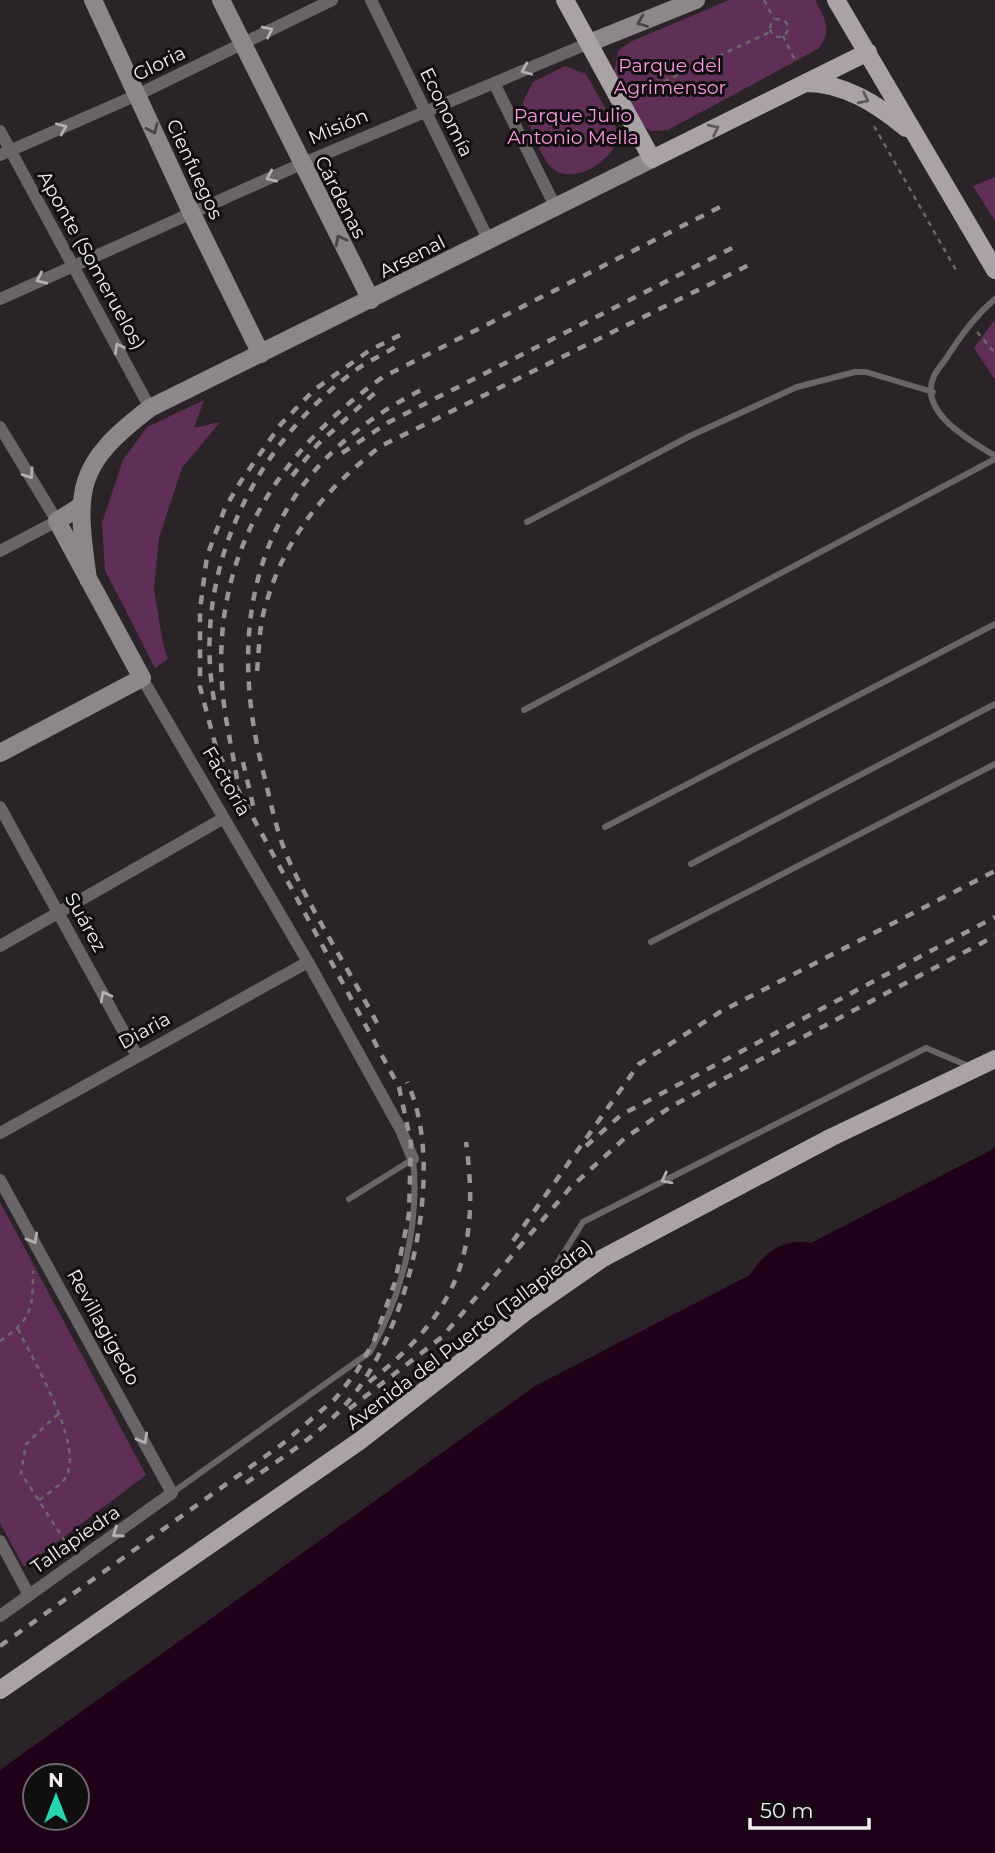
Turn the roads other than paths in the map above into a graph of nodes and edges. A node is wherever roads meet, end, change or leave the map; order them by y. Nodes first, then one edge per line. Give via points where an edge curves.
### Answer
1 (93, 0) edge
2 (220, 0) edge
3 (332, 0) edge
4 (371, 0) edge
5 (565, 0) edge
6 (696, 0) edge
7 (836, 0) edge
8 (589, 43) junction
9 (241, 45) junction
10 (868, 52) junction
11 (494, 83) junction
12 (806, 83) junction
13 (137, 95) junction
14 (426, 112) junction
15 (0, 131) edge
16 (913, 135) junction
17 (5, 153) edge
18 (652, 159) junction
19 (301, 164) junction
20 (556, 208) junction
21 (191, 212) junction
22 (489, 241) junction
23 (74, 264) junction
24 (993, 264) edge
25 (0, 299) edge
26 (995, 299) edge
27 (371, 300) junction
28 (261, 354) junction
29 (933, 392) junction
30 (150, 408) junction
31 (0, 427) edge
32 (995, 458) edge
33 (81, 506) junction
34 (57, 521) junction
35 (527, 522) dead end
36 (0, 551) edge
37 (88, 579) junction
38 (995, 624) edge
39 (142, 678) junction
40 (995, 704) edge
41 (524, 710) dead end
42 (0, 753) edge
43 (995, 764) edge
44 (0, 807) edge
45 (224, 818) junction
46 (605, 827) dead end
47 (691, 864) dead end
48 (60, 913) junction
49 (651, 942) dead end
50 (0, 946) edge
51 (308, 962) junction
52 (137, 1056) junction
53 (990, 1062) edge
54 (0, 1133) edge
55 (413, 1159) junction
56 (0, 1180) edge
57 (349, 1199) dead end
58 (528, 1310) junction
59 (173, 1493) junction
60 (0, 1541) edge
61 (29, 1595) junction
62 (0, 1616) edge
63 (0, 1690) edge

1 - 13 street, Cienfuegos
2 - 9 street, Cárdenas
9 -> 3 street, Gloria
4 - 14 street, Economía
5 - 8 main road
6 -> 8 street, Misión
7 - 10 main road
8 -> 11 street, Misión
8 - 18 main road
9 - 13 street, Gloria
9 - 19 street, Cárdenas
10 - 12 main road, Arsenal
10 - 16 main road
11 - 14 street, Misión
11 - 20 street
12 -> 16 main road via 825,83 872,102
18 -> 12 main road, Arsenal
17 -> 13 street, Gloria
13 -> 21 street, Cienfuegos
14 - 19 street, Misión
14 - 22 street, Economía
15 - 17 street, Aponte (Someruelos)
16 - 24 main road
17 - 23 street, Aponte (Someruelos)
18 - 20 street, Arsenal
19 -> 21 street, Misión
27 -> 19 street, Cárdenas
20 - 22 street, Arsenal
21 - 23 street, Misión
21 - 28 street, Cienfuegos
22 - 27 street, Arsenal
23 -> 25 street, Misión
30 -> 23 street, Aponte (Someruelos)
26 - 29 lane via 971,324 933,379
27 - 28 street, Arsenal
28 - 30 street, Arsenal
29 - 32 lane via 933,402 952,428
29 - 35 lane via 866,372 797,387 690,436
30 - 33 street, Arsenal via 98,454
31 -> 34 street, Factoría
32 - 41 lane
33 - 34 street
33 - 37 street, Arsenal
34 - 36 street
34 - 37 street, Factoría
37 - 39 street, Factoría
38 - 46 lane
39 - 42 street
39 - 45 street, Factoría
40 - 47 lane
43 - 49 lane
44 - 48 street, Suárez
45 - 48 street
45 - 51 street, Factoría
48 - 50 street
52 -> 48 street, Suárez
51 - 52 street, Diaria
51 - 55 street, Factoría
52 - 54 street, Diaria
53 - 58 main road, Avenida del Puerto (Tallapiedra) via 677,1217 603,1258
53 -> 58 lane via 926,1048 583,1222
55 - 57 lane
55 - 59 lane via 416,1187 399,1283 387,1322 370,1352
56 -> 59 street, Revillagigedo
58 - 63 main road, Avenida del Puerto (Tallapiedra) via 361,1440
59 -> 61 street, Tallapiedra
60 - 61 street
61 - 62 street, Tallapiedra

